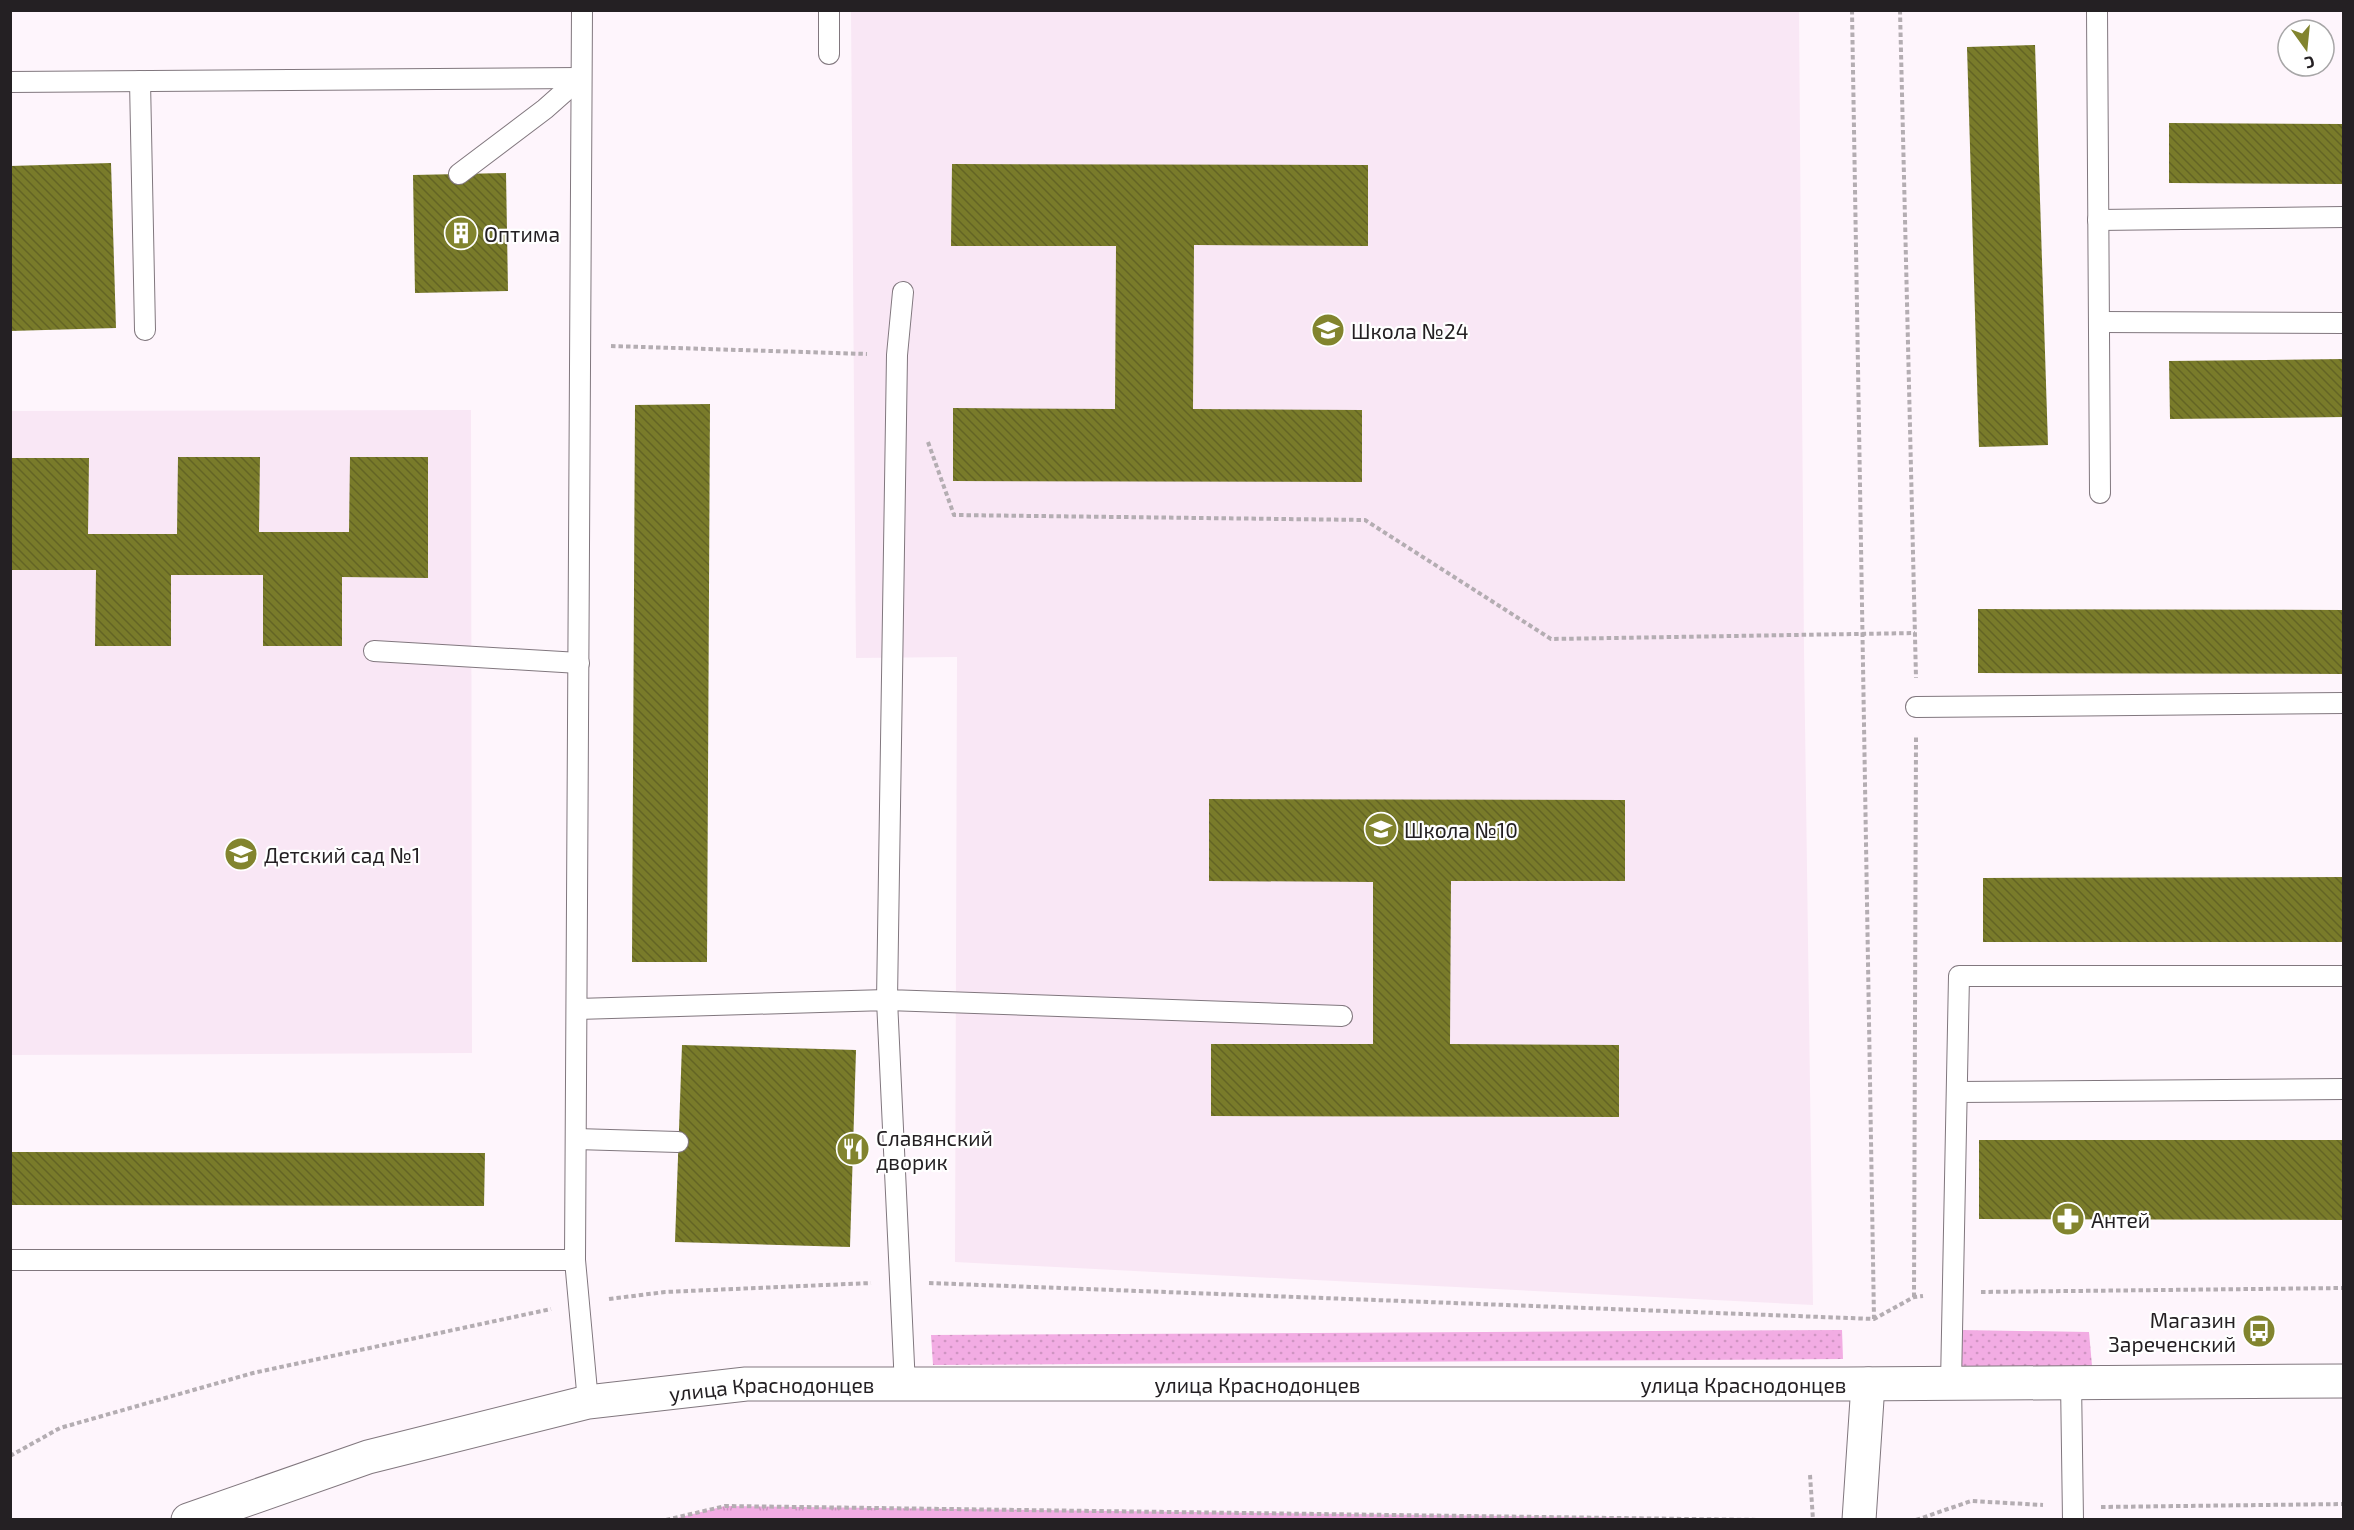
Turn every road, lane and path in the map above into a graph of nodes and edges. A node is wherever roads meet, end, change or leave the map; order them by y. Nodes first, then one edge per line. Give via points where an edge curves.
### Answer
1 (582, 10) edge
2 (829, 10) edge
3 (1852, 10) edge
4 (1900, 10) edge
5 (2097, 10) edge
6 (829, 54) dead end
7 (580, 78) junction
8 (140, 81) junction
9 (10, 82) edge
10 (459, 174) dead end
11 (2343, 217) edge
12 (2098, 220) junction
13 (903, 292) dead end
14 (2099, 322) junction
15 (2343, 323) edge
16 (145, 330) dead end
17 (580, 345) junction
18 (897, 355) junction
19 (927, 440) dead end
20 (2100, 493) dead end
21 (1915, 633) junction
22 (1862, 634) junction
23 (374, 651) dead end
24 (579, 663) junction
25 (2343, 703) edge
26 (1916, 707) junction
27 (2343, 976) edge
28 (887, 1000) junction
29 (577, 1009) junction
30 (1342, 1016) dead end
31 (2343, 1089) edge
32 (1957, 1092) junction
33 (576, 1139) junction
34 (678, 1142) dead end
35 (10, 1260) edge
36 (575, 1260) junction
37 (898, 1282) junction
38 (2343, 1288) edge
39 (1953, 1292) junction
40 (1914, 1297) junction
41 (579, 1303) junction
42 (1874, 1319) junction
43 (2071, 1381) junction
44 (2343, 1381) edge
45 (1951, 1383) junction
46 (1868, 1384) junction
47 (905, 1386) junction
48 (588, 1402) junction
49 (10, 1456) edge
50 (1810, 1475) dead end
51 (2343, 1504) edge
52 (2074, 1513) edge
53 (188, 1520) edge
54 (666, 1520) edge
55 (1764, 1520) edge
56 (1813, 1520) edge
57 (1859, 1520) edge
58 (1916, 1520) edge

1 - 7 lane
2 - 6 lane
3 - 22 path
4 - 21 path
5 - 12 lane
7 - 8 lane
7 - 10 lane via 545,110
7 - 17 lane
8 - 9 lane
8 - 16 lane
11 - 12 lane
12 - 14 lane
13 - 18 lane
14 - 15 lane
14 - 20 lane
17 - 18 path
17 - 24 lane
18 - 28 lane
19 - 22 path via 954,515 1365,520 1551,639
21 - 22 path
21 - 26 path
22 - 42 path
23 - 24 lane
24 - 29 lane
25 - 26 lane
26 - 40 path
27 - 32 lane via 1959,976
28 - 29 lane
28 - 30 lane
28 - 37 lane
29 - 33 lane
31 - 32 lane
32 - 39 lane
33 - 34 lane
33 - 36 lane
35 - 36 lane
36 - 41 lane
37 - 41 path via 665,1292
37 - 42 path
37 - 47 lane
38 - 39 path
39 - 40 path
39 - 45 lane
40 - 42 path
41 - 48 lane
41 - 49 path via 253,1373 60,1428
43 - 44 main road, улица Краснодонцев
43 - 45 main road, улица Краснодонцев
43 - 52 lane
45 - 46 main road, улица Краснодонцев
46 - 47 main road, улица Краснодонцев
46 - 57 main road
47 - 48 main road, улица Краснодонцев via 746,1384
48 - 53 main road, улица Краснодонцев via 368,1457
50 - 56 path
51 - 52 path
52 - 58 path via 1971,1501
54 - 55 path via 725,1506

